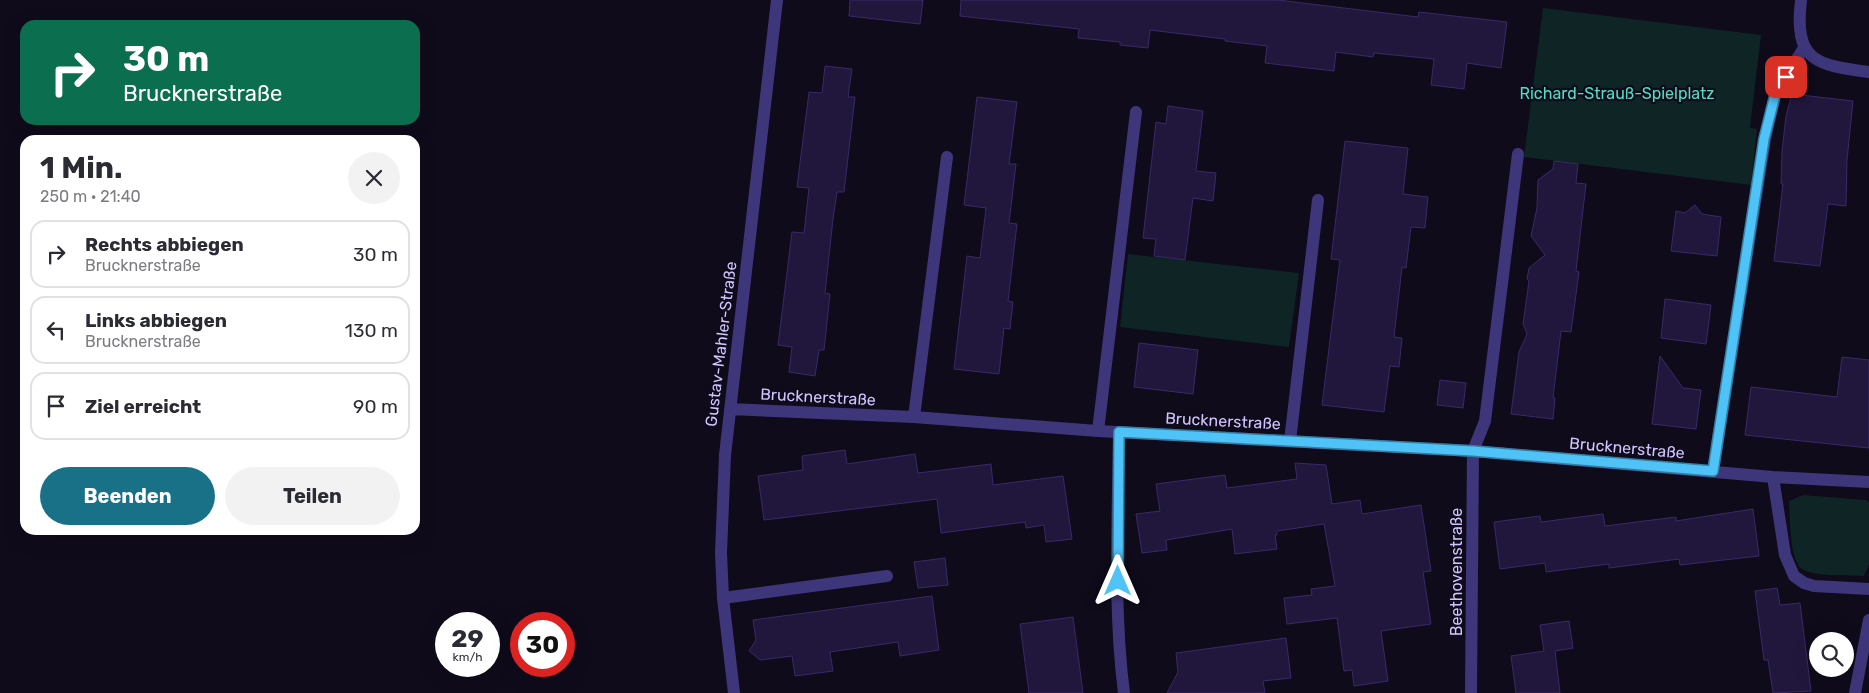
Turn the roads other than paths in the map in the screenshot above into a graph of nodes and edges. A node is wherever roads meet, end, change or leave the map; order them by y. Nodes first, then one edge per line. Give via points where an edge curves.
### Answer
1 (777, 0) edge
2 (1801, 0) edge
3 (1804, 48) junction
4 (1869, 72) edge
5 (1136, 112) dead end
6 (1518, 154) dead end
7 (947, 157) dead end
8 (1318, 200) dead end
9 (730, 408) junction
10 (914, 417) junction
11 (1098, 431) junction
12 (1119, 432) junction
13 (1290, 441) junction
14 (1473, 451) junction
15 (1713, 471) junction
16 (1773, 476) junction
17 (1869, 482) edge
18 (887, 576) dead end
19 (1869, 589) edge
20 (723, 598) junction
21 (1869, 620) edge
22 (734, 693) edge
23 (1124, 693) edge
24 (1471, 693) edge
25 (1854, 693) edge

1 - 9 street, Gustav-Mahler-Straße
2 - 3 street via 1798,24
3 - 4 street via 1821,62
3 - 15 street via 1776,91 1764,139
5 - 11 street
6 - 14 street via 1485,421
7 - 10 street
8 - 13 street
9 - 10 street, Brucknerstraße
9 - 20 street, Gustav-Mahler-Straße via 722,500
10 - 11 street, Brucknerstraße
11 - 12 street, Brucknerstraße
12 - 13 street, Brucknerstraße
12 - 23 street via 1118,628
13 - 14 street, Brucknerstraße
14 - 15 street, Brucknerstraße
14 - 24 street, Beethovenstraße
15 - 16 street, Brucknerstraße
16 - 17 street, Brucknerstraße
16 - 19 street via 1785,555 1794,576 1814,586
18 - 20 street
20 - 22 street, Gustav-Mahler-Straße
21 - 25 street

